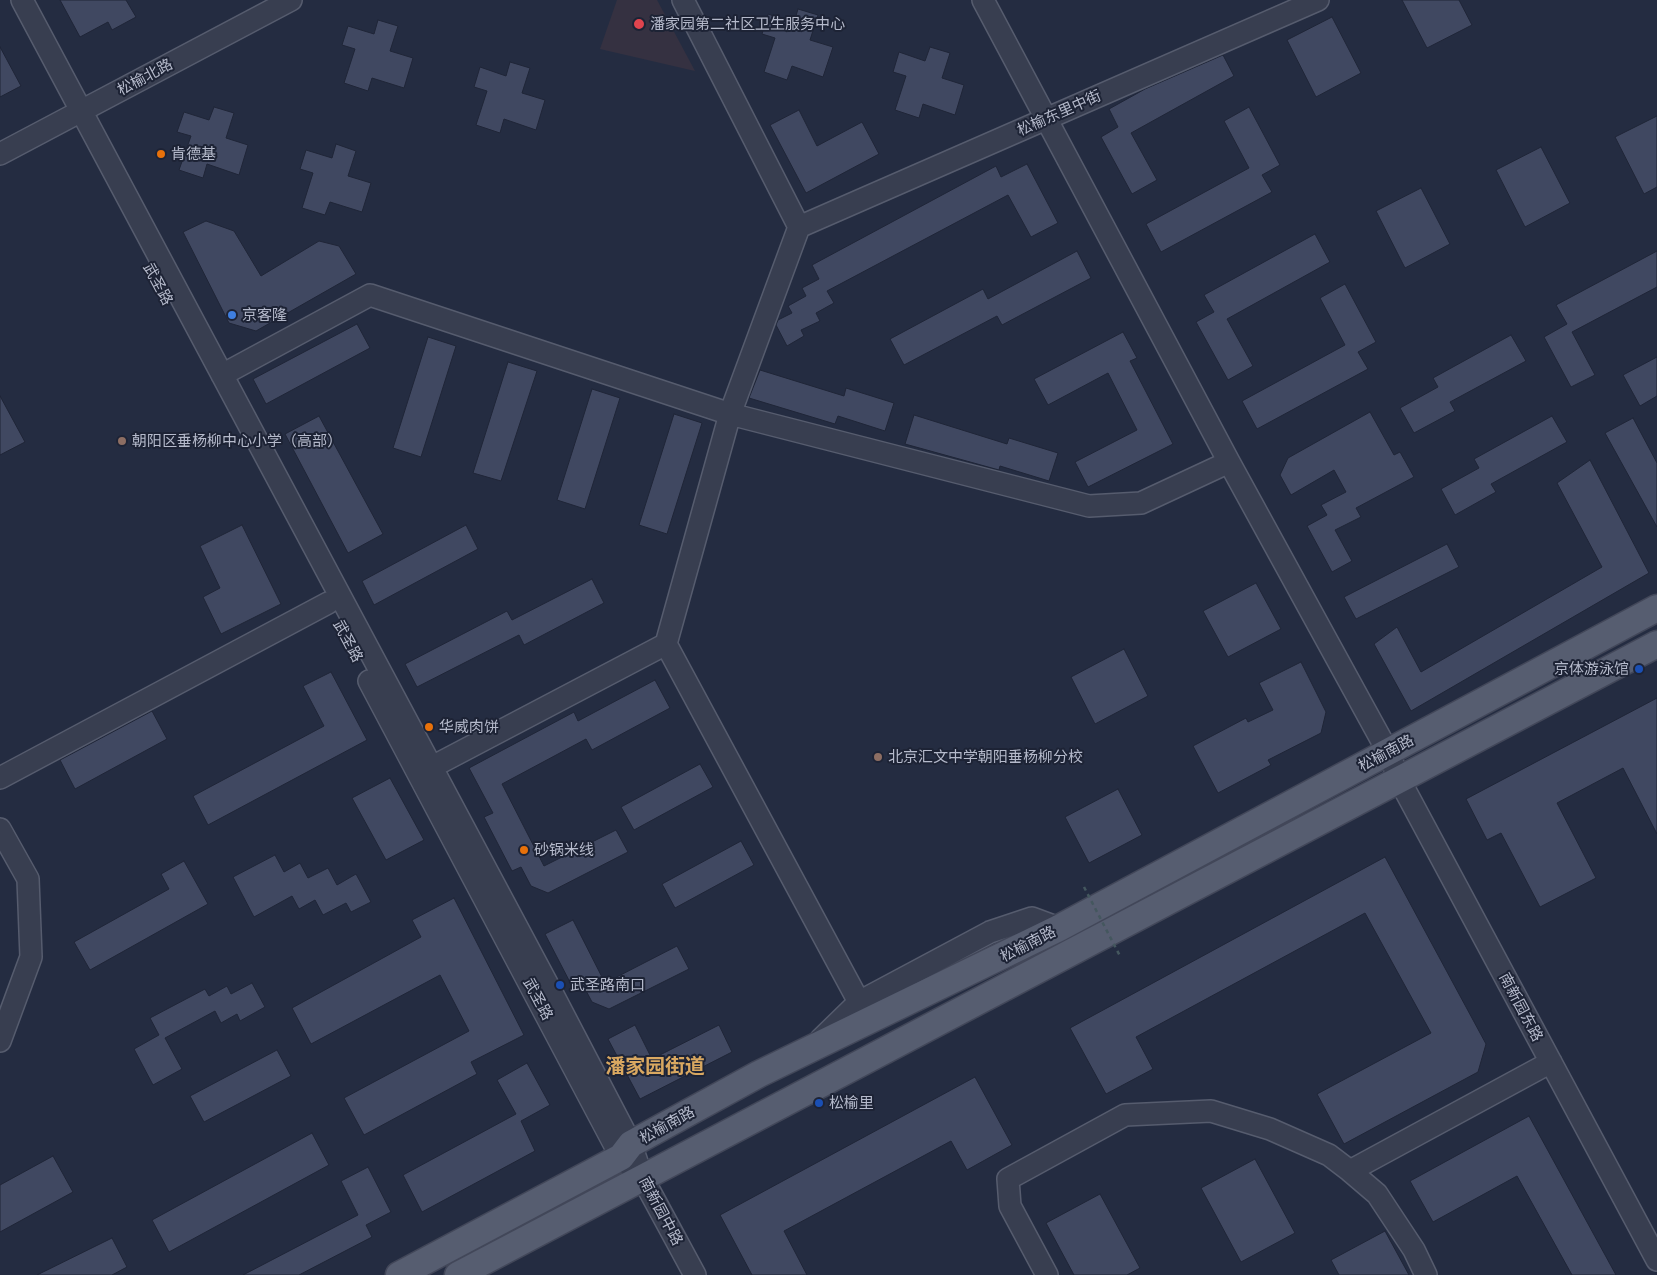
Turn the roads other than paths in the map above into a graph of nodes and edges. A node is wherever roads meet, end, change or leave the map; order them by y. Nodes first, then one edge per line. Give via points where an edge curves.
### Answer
1 (22, 0) edge
2 (260, 0) edge
3 (291, 0) edge
4 (683, 0) edge
5 (983, 0) edge
6 (1318, 0) edge
7 (75, 108) junction
8 (1046, 119) junction
9 (0, 138) edge
10 (0, 154) edge
11 (799, 227) junction
12 (222, 375) junction
13 (730, 414) junction
14 (1230, 462) junction
15 (328, 603) junction
16 (1657, 608) edge
17 (666, 644) junction
18 (1657, 644) edge
19 (1388, 752) junction
20 (432, 767) junction
21 (0, 778) edge
22 (1400, 781) junction
23 (0, 829) edge
24 (1059, 928) junction
25 (859, 1002) junction
26 (0, 1041) edge
27 (814, 1046) junction
28 (1551, 1062) junction
29 (626, 1151) junction
30 (1350, 1171) junction
31 (642, 1178) junction
32 (1657, 1260) edge
33 (399, 1275) edge
34 (458, 1275) edge
35 (695, 1275) edge
36 (1047, 1275) edge
37 (1426, 1275) edge

1 - 7 street, 武圣路
2 - 7 street, 松榆北路
3 - 7 street, 松榆北路
4 - 11 street
5 - 8 street, 南新园东路
6 - 8 street, 松榆东里中街
7 - 9 street, 松榆北路
7 - 10 street, 松榆北路
7 - 12 street, 武圣路
7 - 15 street, 武圣路
8 - 11 street, 松榆东里中街
8 - 14 street, 南新园东路
11 - 13 street
12 - 13 street via 370,295
12 - 20 street, 武圣路
13 - 14 street via 1089,506 1141,503
13 - 17 street
14 - 19 street, 南新园东路
15 - 21 street
15 - 29 street, 武圣路
16 - 19 main road, 松榆南路
17 - 20 street
17 - 25 street
18 - 22 main road, 松榆南路
19 - 22 street, 南新园东路
19 - 24 main road, 松榆南路
20 - 29 street, 武圣路
22 - 28 street, 南新园东路
22 - 31 main road, 松榆南路
23 - 26 street via 28,879 31,957
24 - 25 street via 1032,918 990,932
24 - 27 main road, 松榆南路 via 872,1021
25 - 27 street
27 - 29 main road, 松榆南路
28 - 30 street
28 - 32 street, 南新园东路
29 - 31 street, 南新园中路
29 - 33 main road, 松榆南路
30 - 36 street via 1329,1155 1270,1129 1211,1111 1124,1115 1008,1179 1010,1206
30 - 37 street via 1377,1194 1414,1250
31 - 34 main road, 松榆南路
31 - 35 street, 南新园中路

